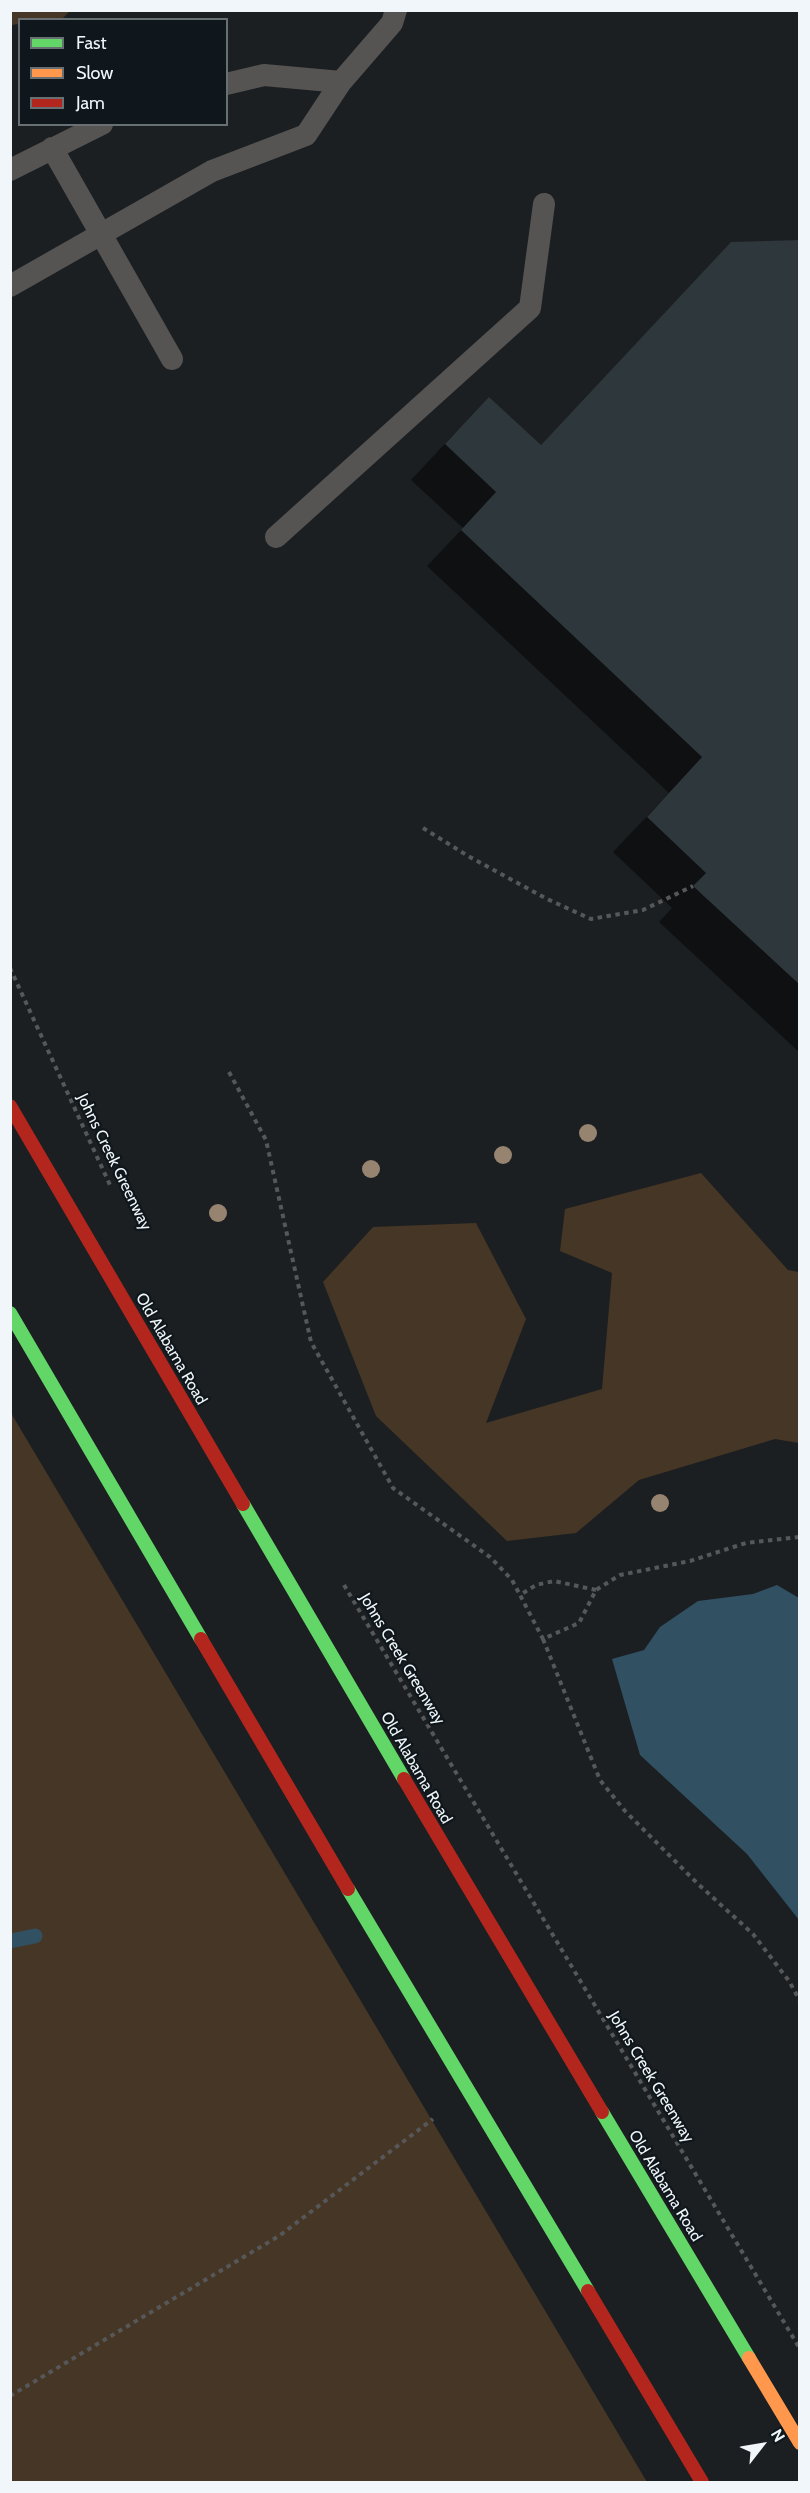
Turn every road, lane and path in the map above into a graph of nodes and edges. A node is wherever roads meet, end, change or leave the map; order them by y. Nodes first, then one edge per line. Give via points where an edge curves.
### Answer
1 (396, 10) edge
2 (341, 82) junction
3 (228, 84) edge
4 (98, 126) edge
5 (52, 148) junction
6 (10, 170) edge
7 (544, 204) dead end
8 (101, 234) junction
9 (10, 286) edge
10 (171, 358) dead end
11 (276, 537) dead end
12 (423, 828) dead end
13 (693, 886) dead end
14 (10, 968) edge
15 (229, 1072) dead end
16 (10, 1106) edge
17 (114, 1194) dead end
18 (10, 1313) edge
19 (800, 1537) edge
20 (343, 1583) dead end
21 (596, 1590) junction
22 (520, 1595) junction
23 (543, 1639) junction
24 (800, 2001) edge
25 (441, 2113) dead end
26 (800, 2349) edge
27 (10, 2396) edge
28 (800, 2443) edge
29 (702, 2482) edge

1 - 2 lane via 392,22
2 - 3 lane via 264,75
2 - 8 lane via 306,135 212,171
4 - 5 lane
5 - 6 lane
5 - 8 lane
7 - 11 lane via 530,308
8 - 9 lane
8 - 10 lane
12 - 13 path via 547,899 591,919 643,910
14 - 17 path, Johns Creek Greenway
15 - 22 path via 266,1140 311,1342 393,1488 490,1557 513,1580
16 - 28 main road, Old Alabama Road via 435,1833
18 - 29 main road via 336,1870
19 - 21 path via 746,1543 690,1561 620,1575
20 - 26 path, Johns Creek Greenway
21 - 22 path via 554,1581 536,1585
21 - 23 path via 579,1623
22 - 23 path
23 - 24 path via 600,1780 625,1811 753,1934
25 - 27 path via 279,2236

